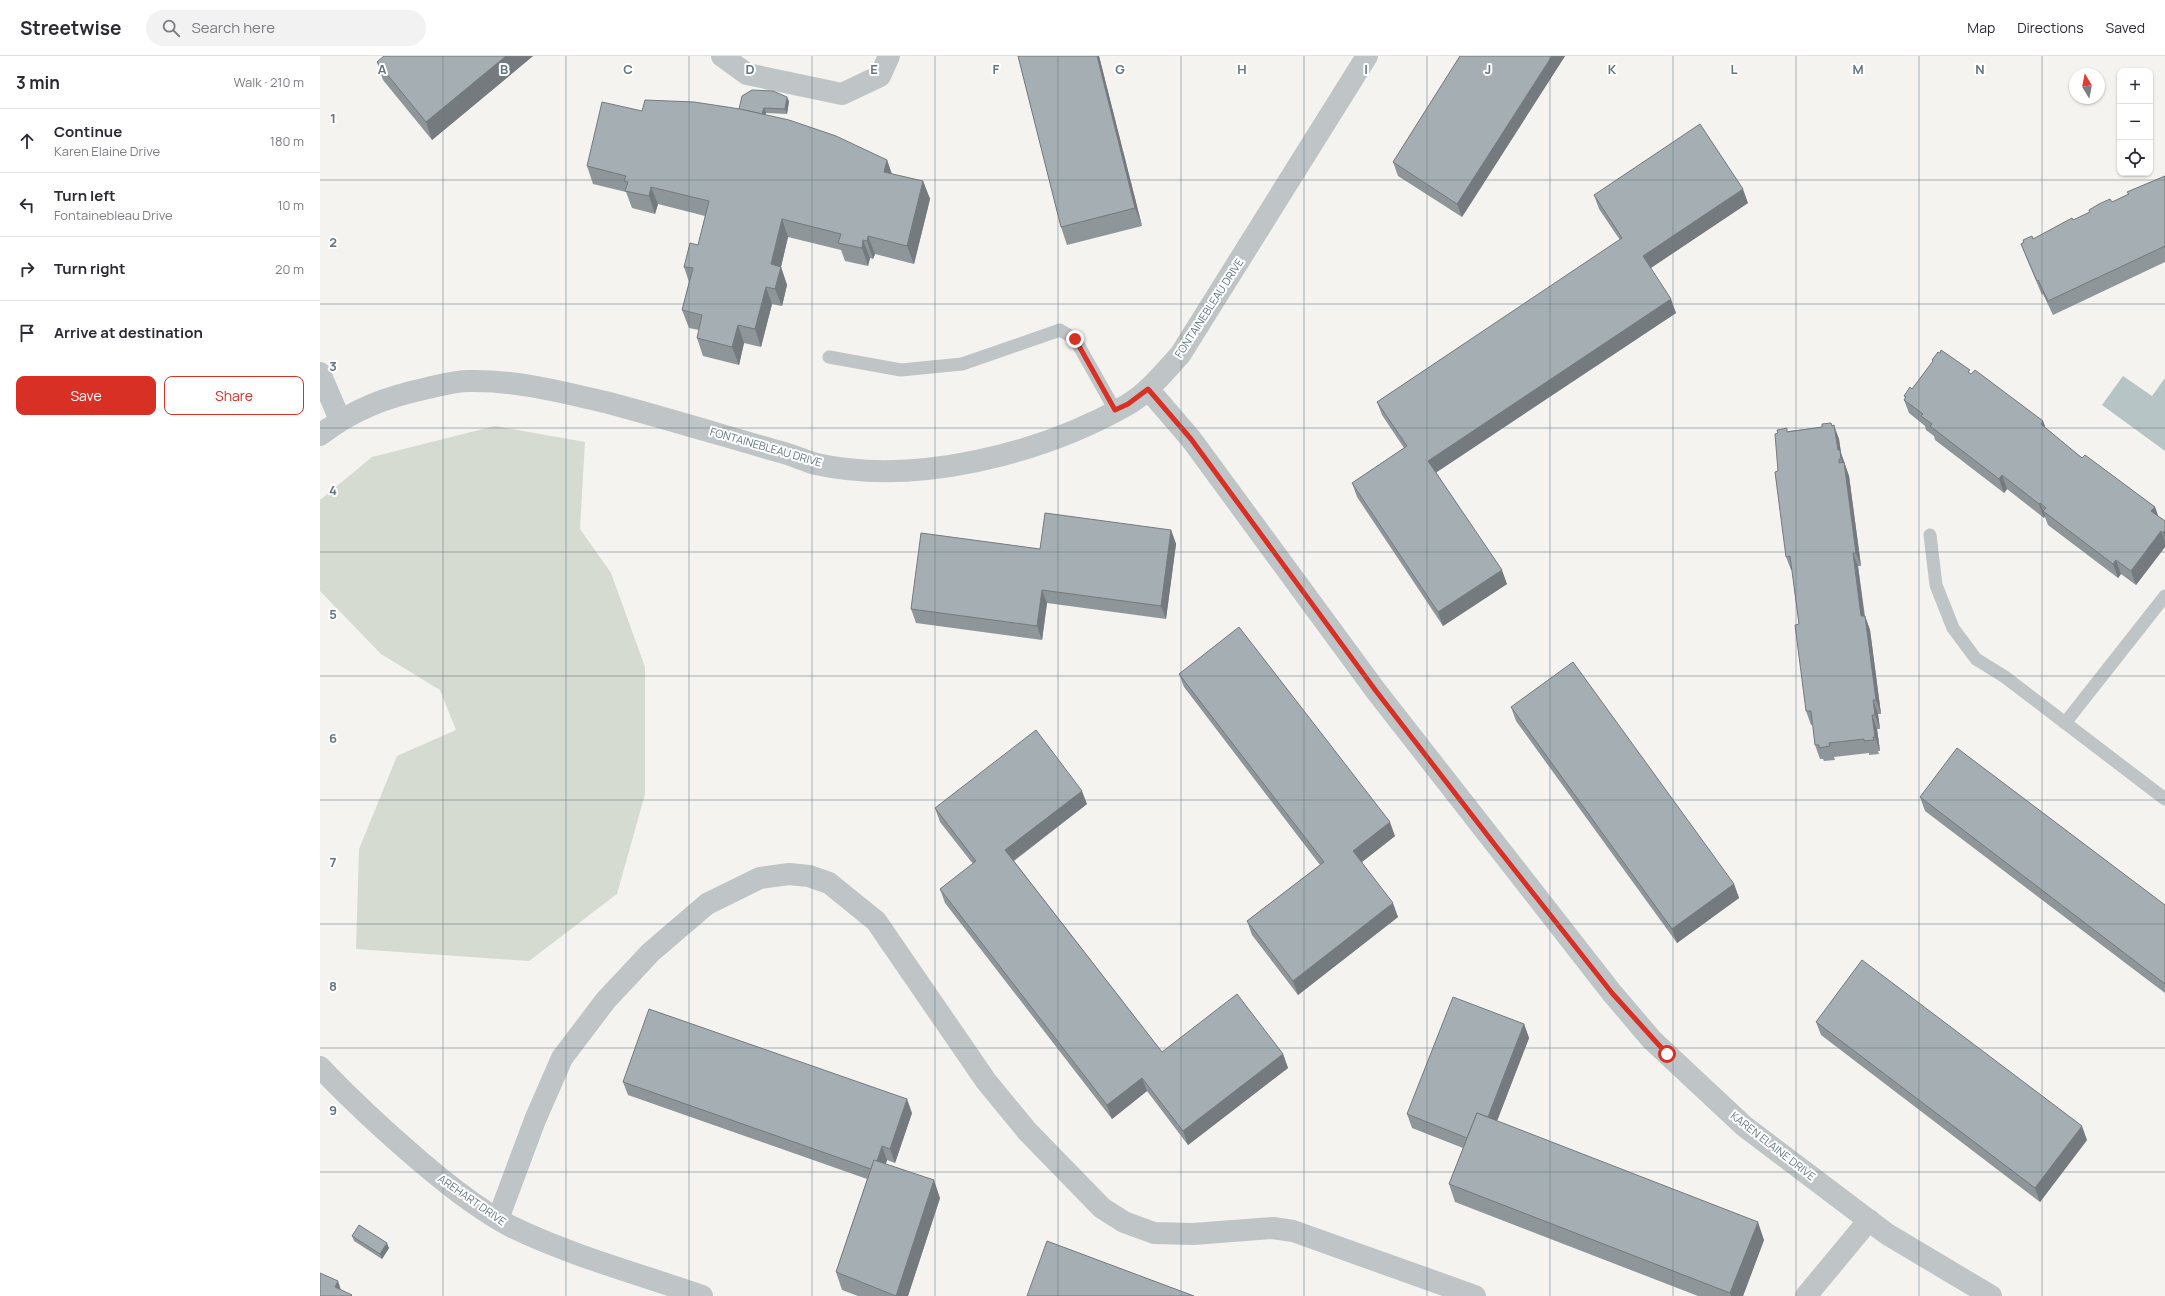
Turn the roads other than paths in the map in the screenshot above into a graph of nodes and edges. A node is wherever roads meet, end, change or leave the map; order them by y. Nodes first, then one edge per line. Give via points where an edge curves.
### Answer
1 (722, 56) edge
2 (889, 56) edge
3 (1367, 56) edge
4 (829, 357) dead end
5 (320, 373) edge
6 (1148, 389) junction
7 (1115, 410) junction
8 (340, 420) junction
9 (320, 435) edge
10 (1930, 535) dead end
11 (2165, 596) edge
12 (2066, 723) junction
13 (2165, 799) edge
14 (320, 1067) edge
15 (498, 1219) junction
16 (1870, 1220) junction
17 (702, 1296) edge
18 (1475, 1296) edge
19 (1806, 1296) edge
20 (1991, 1296) edge

1 - 2 street via 747,74 842,94 880,76
3 - 6 street, FONTAINEBLEAU DRIVE via 1184,349
4 - 7 lane via 901,370 962,364 1060,330 1075,339
5 - 8 street
6 - 7 street, FONTAINEBLEAU DRIVE
6 - 16 street, KAREN ELAINE DRIVE via 1191,439 1381,698 1612,993 1652,1040 1744,1126
7 - 8 street, FONTAINEBLEAU DRIVE via 1064,435 1004,455 932,468 897,470 817,464 632,409 549,388 512,383 466,381 432,387 368,405
8 - 9 street
10 - 12 lane via 1936,585 1953,628 1976,659 2005,677
11 - 12 lane
12 - 13 lane
14 - 15 street, AREHART DRIVE via 372,1120 445,1183
15 - 17 street, AREHART DRIVE via 551,1244
15 - 18 street via 535,1120 562,1058 606,1000 651,952 708,904 760,878 790,874 809,876 829,883 876,921 986,1081 1027,1131 1102,1208 1124,1222 1154,1233 1193,1234 1273,1228 1292,1231
16 - 19 street
16 - 20 street, KAREN ELAINE DRIVE via 1887,1234

